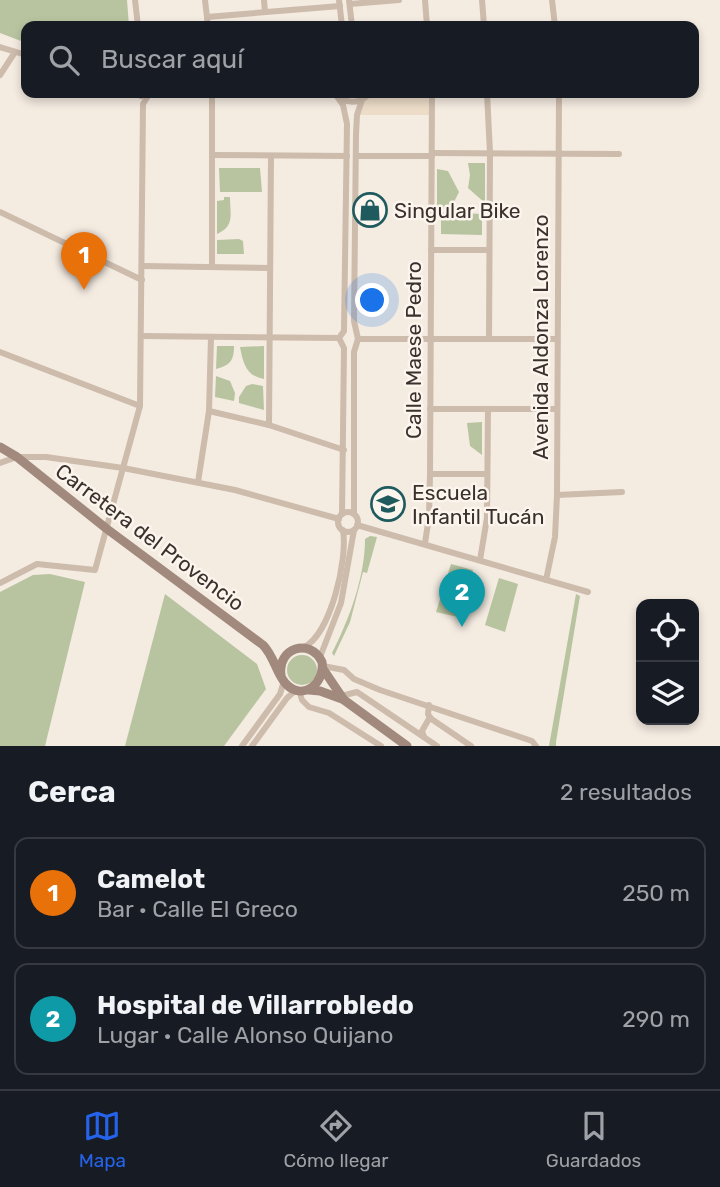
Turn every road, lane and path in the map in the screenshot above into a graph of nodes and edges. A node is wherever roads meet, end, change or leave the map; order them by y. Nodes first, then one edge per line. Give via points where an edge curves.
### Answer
1 (135, 0) edge
2 (205, 0) edge
3 (264, 0) edge
4 (399, 0) edge
5 (425, 0) edge
6 (482, 0) edge
7 (552, 0) edge
8 (350, 2) edge
9 (340, 3) edge
10 (265, 12) junction
11 (207, 17) junction
12 (137, 21) edge
13 (207, 21) edge
14 (342, 21) edge
15 (352, 21) edge
16 (427, 21) edge
17 (484, 21) edge
18 (554, 21) edge
19 (0, 47) edge
20 (15, 52) junction
21 (21, 54) edge
22 (0, 75) edge
23 (140, 98) edge
24 (147, 98) edge
25 (212, 98) edge
26 (337, 98) edge
27 (342, 98) edge
28 (364, 98) edge
29 (432, 98) edge
30 (487, 98) edge
31 (559, 98) edge
32 (362, 100) junction
33 (144, 104) junction
34 (490, 153) junction
35 (619, 154) dead end
36 (212, 155) junction
37 (432, 155) junction
38 (559, 155) junction
39 (271, 156) junction
40 (347, 156) junction
41 (356, 156) junction
42 (0, 212) edge
43 (431, 250) junction
44 (489, 250) junction
45 (142, 266) junction
46 (212, 266) junction
47 (270, 268) junction
48 (142, 280) junction
49 (344, 331) junction
50 (355, 331) junction
51 (142, 336) junction
52 (211, 337) junction
53 (270, 337) junction
54 (339, 338) junction
55 (431, 339) junction
56 (489, 339) junction
57 (556, 339) junction
58 (357, 342) junction
59 (344, 348) junction
60 (0, 352) edge
61 (140, 406) junction
62 (430, 409) junction
63 (557, 409) junction
64 (488, 410) junction
65 (209, 411) junction
66 (269, 425) junction
67 (0, 447) edge
68 (344, 450) junction
69 (17, 457) junction
70 (0, 463) edge
71 (123, 468) junction
72 (430, 474) junction
73 (487, 474) junction
74 (198, 482) junction
75 (622, 492) dead end
76 (557, 495) junction
77 (354, 514) junction
78 (341, 516) junction
79 (355, 527) junction
80 (107, 529) junction
81 (343, 530) junction
82 (425, 543) junction
83 (480, 560) junction
84 (546, 580) junction
85 (0, 583) edge
86 (588, 592) dead end
87 (263, 645) junction
88 (299, 648) junction
89 (322, 664) junction
90 (283, 678) junction
91 (301, 690) junction
92 (342, 698) junction
93 (429, 705) junction
94 (430, 717) junction
95 (424, 737) junction
96 (242, 746) edge
97 (252, 746) edge
98 (381, 746) edge
99 (407, 746) edge
100 (437, 746) edge
101 (471, 746) edge
102 (536, 746) edge

1 - 12 street
2 - 11 street
3 - 10 street
4 - 8 street
5 - 16 street
6 - 17 street
7 - 18 street
8 - 15 street
9 - 10 street
9 - 14 street
10 - 11 street
11 - 13 street
19 - 20 street
20 - 21 street
20 - 22 street
23 - 33 street
24 - 33 street
25 - 36 street
26 - 40 street via 346,113
27 - 32 street
28 - 32 street
29 - 37 street, Calle Maese Pedro
30 - 34 street
31 - 38 street, Avenida Aldonza Lorenzo
32 - 41 street
33 - 45 street
34 - 37 street
34 - 38 street
34 - 44 street
35 - 38 street
36 - 39 street
36 - 46 street
37 - 41 street
37 - 43 street, Calle Maese Pedro
38 - 57 street, Avenida Aldonza Lorenzo
39 - 40 street
39 - 47 street
40 - 49 street
41 - 50 street
42 - 48 street
43 - 44 street
43 - 55 street, Calle Maese Pedro
44 - 56 street
45 - 46 street
45 - 48 street
46 - 47 street
47 - 53 street
48 - 51 street
49 - 50 street
49 - 54 street
50 - 58 street
51 - 52 street
51 - 61 street
52 - 53 street
52 - 65 street
53 - 54 street
53 - 66 street
54 - 59 street
55 - 56 street
55 - 58 street
55 - 62 street, Calle Maese Pedro
56 - 57 street
57 - 63 street, Avenida Aldonza Lorenzo
58 - 59 street
58 - 77 street
59 - 68 street
60 - 61 street
61 - 71 street
62 - 64 street
62 - 72 street, Calle Maese Pedro
63 - 64 street
63 - 76 street, Avenida Aldonza Lorenzo
64 - 73 street
65 - 66 street
65 - 74 street
66 - 68 street
67 - 69 street, Carretera del Provencio
68 - 78 street
69 - 70 street
69 - 71 street
69 - 80 street, Carretera del Provencio
71 - 74 street
71 - 80 street
72 - 73 street
72 - 82 street, Calle Maese Pedro
73 - 83 street via 486,533
74 - 78 street
75 - 76 street
76 - 84 street, Avenida Aldonza Lorenzo
77 - 78 street
77 - 79 street
78 - 81 street
79 - 81 street
79 - 82 street
79 - 89 street via 343,593
80 - 85 street via 94,570 37,564
80 - 87 street, Carretera del Provencio
81 - 88 street via 331,606 317,637
82 - 83 street
83 - 84 street
84 - 86 street
87 - 88 street, Carretera del Provencio
87 - 90 street, Carretera del Provencio
88 - 89 street via 312,650
88 - 90 street via 285,655
89 - 91 street via 318,683
89 - 92 street
89 - 93 street
90 - 91 street
90 - 96 street via 280,694
91 - 92 street
91 - 97 street via 284,702
91 - 98 street via 309,707 329,713
92 - 95 street via 357,692
92 - 99 street
93 - 94 street
93 - 102 street via 525,738
94 - 95 street via 422,731
94 - 101 street
95 - 100 street

